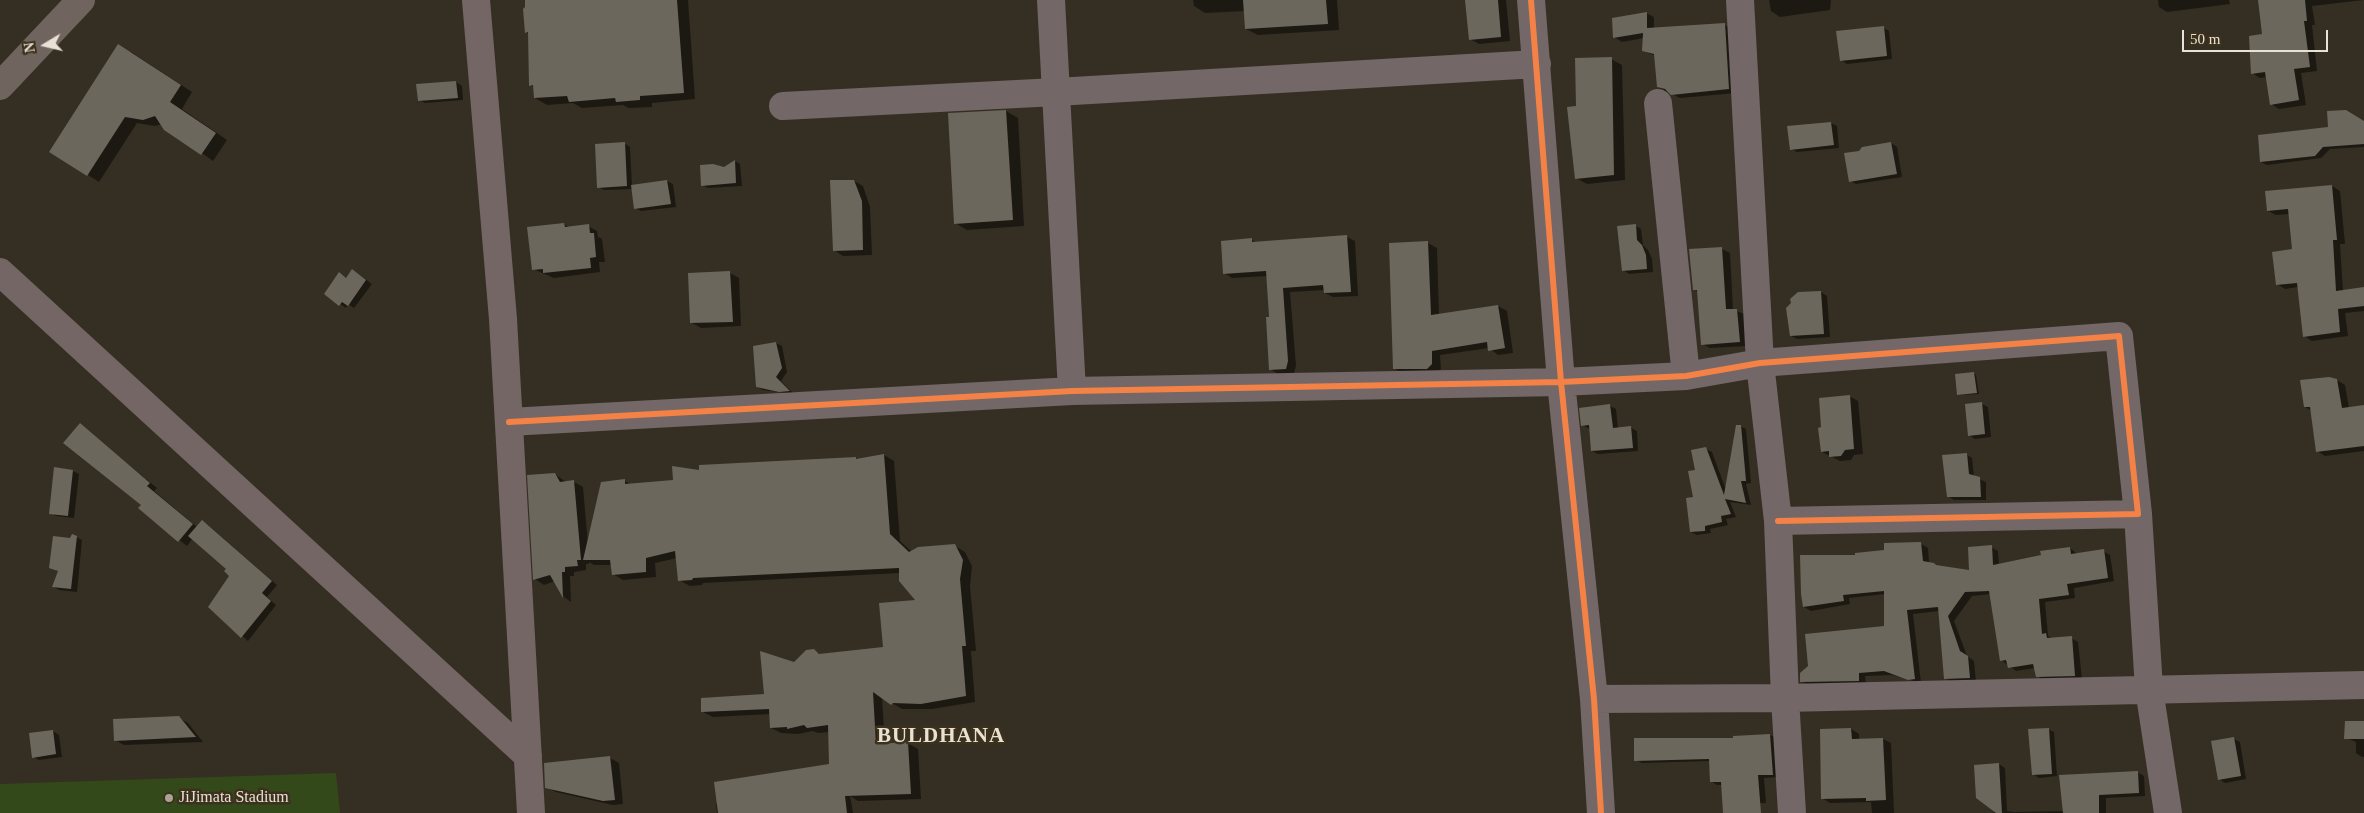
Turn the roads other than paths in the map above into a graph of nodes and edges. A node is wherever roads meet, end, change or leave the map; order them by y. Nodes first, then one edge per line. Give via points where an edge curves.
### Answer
1 (81, 0) edge
2 (476, 0) edge
3 (1051, 0) edge
4 (1531, 0) edge
5 (1740, 0) edge
6 (1538, 64) junction
7 (0, 86) edge
8 (1056, 92) junction
9 (1658, 103) dead end
10 (783, 106) dead end
11 (0, 272) edge
12 (1760, 363) junction
13 (1686, 376) junction
14 (1561, 382) junction
15 (1072, 391) junction
16 (509, 422) junction
17 (2138, 514) junction
18 (1778, 521) junction
19 (2364, 685) edge
20 (2149, 689) junction
21 (1785, 698) junction
22 (1594, 699) junction
23 (528, 756) junction
24 (531, 813) edge
25 (1601, 813) edge
26 (1792, 813) edge
27 (2168, 813) edge

1 - 7 highway
2 - 16 main road via 503,309
3 - 8 street
4 - 6 street
5 - 12 street
6 - 8 street
6 - 14 street
8 - 10 street
8 - 15 street
9 - 13 street
11 - 23 main road
12 - 13 street
12 - 17 street via 2119,336
12 - 18 street
13 - 14 street
14 - 15 street
14 - 22 street
15 - 16 street
16 - 23 main road
17 - 18 street
17 - 20 street
18 - 21 street
19 - 20 street
20 - 21 street
20 - 27 street
21 - 22 street
21 - 26 street
22 - 25 street
23 - 24 main road

